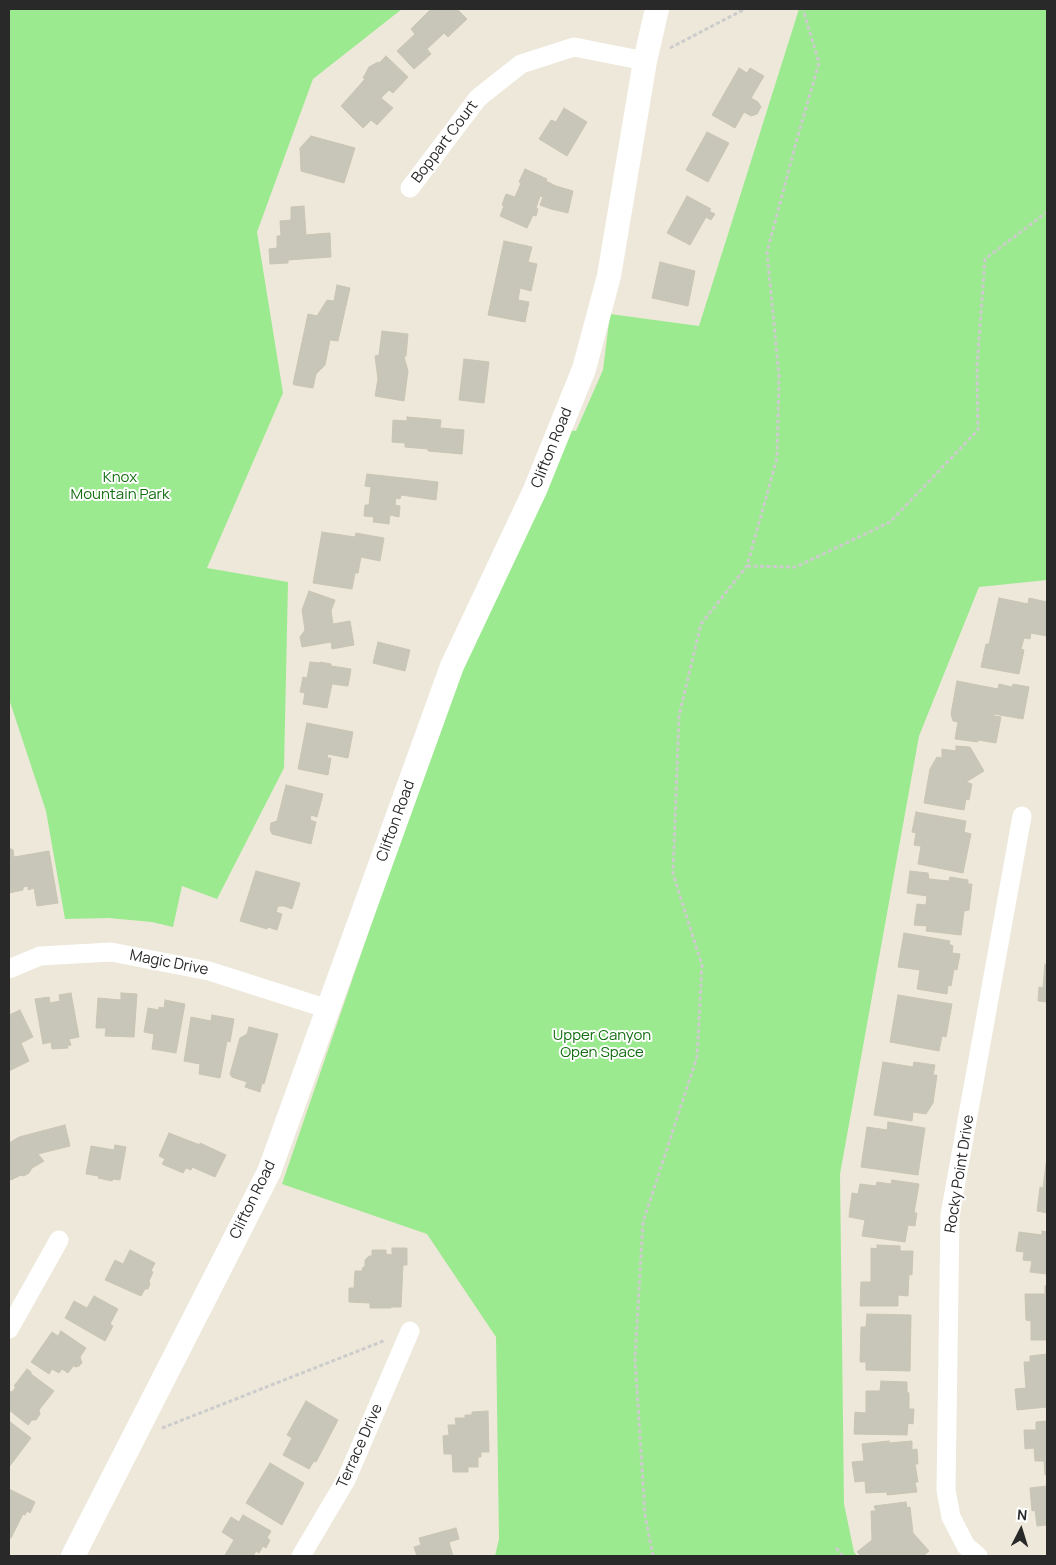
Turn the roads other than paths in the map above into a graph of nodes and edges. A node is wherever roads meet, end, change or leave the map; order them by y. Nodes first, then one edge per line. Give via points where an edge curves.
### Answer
1 (657, 9) edge
2 (645, 62) junction
3 (410, 188) dead end
4 (1022, 816) dead end
5 (9, 969) edge
6 (328, 1009) junction
7 (58, 1240) dead end
8 (9, 1329) edge
9 (410, 1331) road end
10 (74, 1556) edge
11 (301, 1556) edge
12 (978, 1556) edge

1 - 2 street, Clifton Road
2 - 3 street, Boppart Court via 574,47 521,64 478,98
2 - 6 street, Clifton Road via 610,276 584,369 535,490 452,666
4 - 12 street, Rocky Point Drive via 950,1216 946,1490 952,1517 966,1546
5 - 6 street, Magic Drive via 40,956 111,952 209,971
6 - 10 street, Clifton Road via 269,1172
7 - 8 street
9 - 11 street, Terrace Drive via 346,1480

